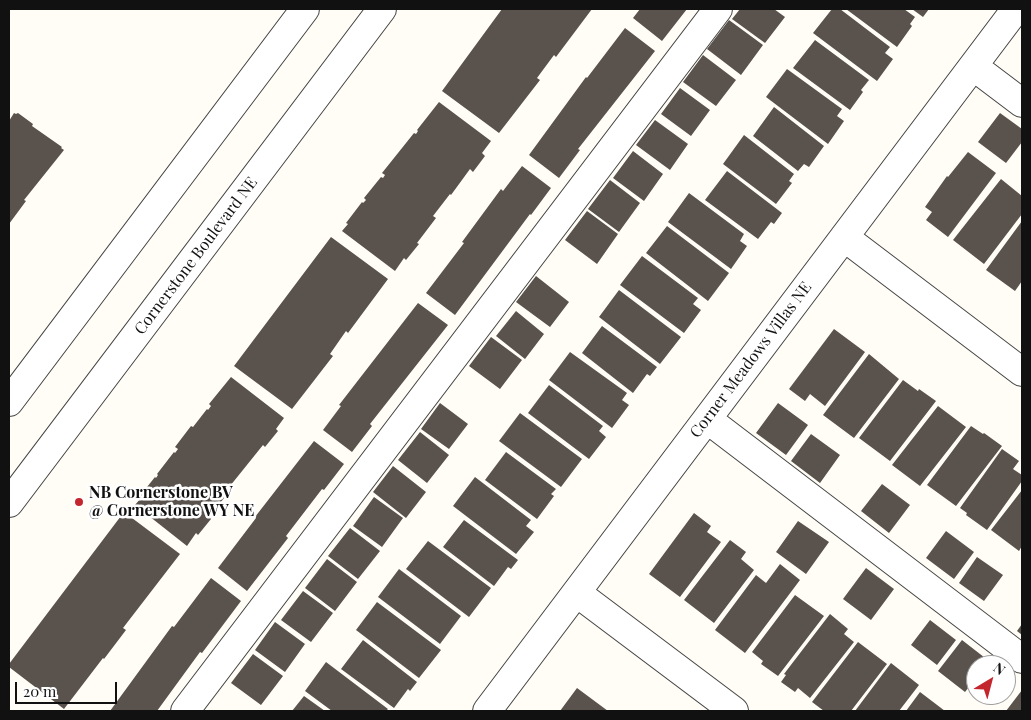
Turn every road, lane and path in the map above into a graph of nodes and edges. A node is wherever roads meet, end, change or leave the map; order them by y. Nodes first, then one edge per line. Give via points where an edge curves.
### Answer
1 (305, 9) edge
2 (382, 9) edge
3 (718, 9) edge
4 (1016, 9) edge
5 (973, 66) junction
6 (1022, 102) edge
7 (844, 237) junction
8 (1022, 372) edge
9 (9, 402) edge
10 (707, 419) junction
11 (9, 502) edge
12 (577, 593) junction
13 (1022, 659) edge
14 (185, 711) edge
15 (487, 711) edge
16 (734, 711) edge

1 - 9 street
2 - 11 street, Cornerstone Boulevard NE
3 - 14 street
4 - 5 street, Corner Meadows Villas NE
5 - 6 street
5 - 7 street, Corner Meadows Villas NE
7 - 8 street
7 - 10 street, Corner Meadows Villas NE
10 - 12 street, Corner Meadows Villas NE
10 - 13 street
12 - 15 street, Corner Meadows Villas NE
12 - 16 street

